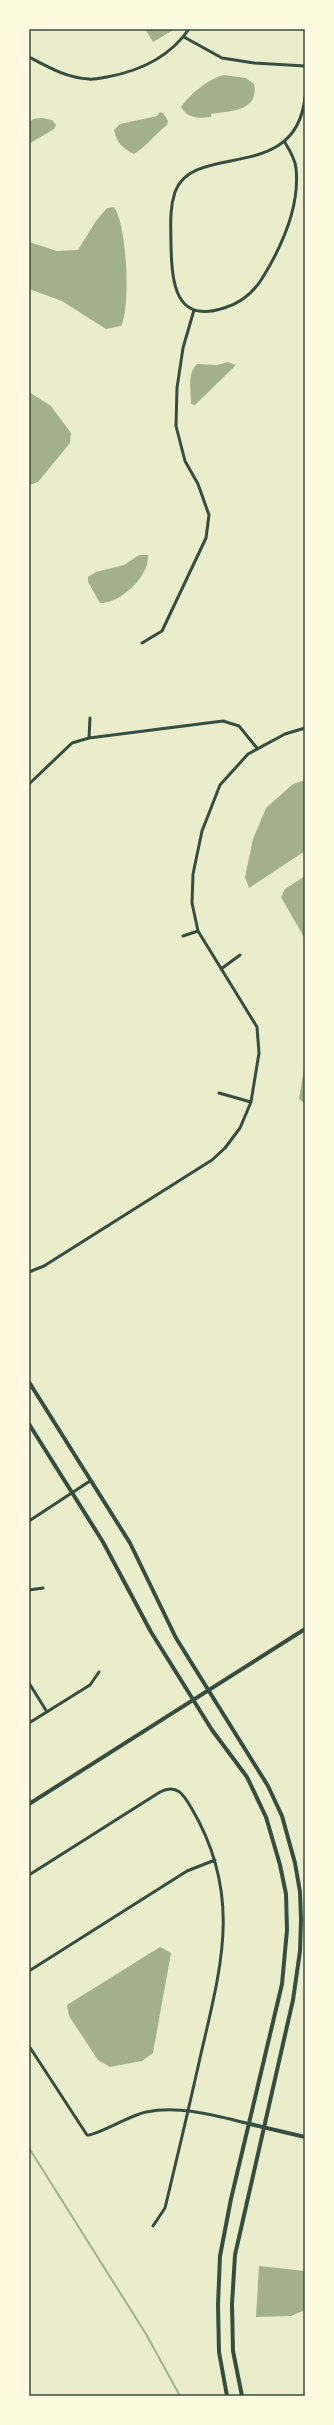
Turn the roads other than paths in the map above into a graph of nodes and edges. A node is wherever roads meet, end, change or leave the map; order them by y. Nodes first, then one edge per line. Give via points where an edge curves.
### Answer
1 (189, 29) edge
2 (184, 36) junction
3 (29, 57) edge
4 (305, 66) edge
5 (305, 97) edge
6 (284, 141) junction
7 (194, 310) junction
8 (142, 643) dead end
9 (90, 718) dead end
10 (305, 728) edge
11 (89, 738) junction
12 (256, 748) junction
13 (29, 784) edge
14 (198, 931) junction
15 (183, 936) dead end
16 (240, 955) dead end
17 (221, 969) junction
18 (219, 1093) dead end
19 (251, 1102) junction
20 (29, 1272) edge
21 (29, 1382) edge
22 (29, 1424) edge
23 (90, 1481) junction
24 (72, 1493) junction
25 (29, 1521) edge
26 (43, 1588) dead end
27 (29, 1590) edge
28 (305, 1629) edge
29 (99, 1672) dead end
30 (29, 1683) edge
31 (209, 1689) junction
32 (193, 1699) junction
33 (47, 1712) junction
34 (29, 1724) edge
35 (29, 1804) edge
36 (215, 1860) junction
37 (29, 1875) edge
38 (29, 1971) edge
39 (29, 2046) edge
40 (188, 2111) junction
41 (250, 2124) junction
42 (264, 2127) junction
43 (305, 2137) edge
44 (153, 2226) dead end
45 (227, 2396) edge
46 (242, 2396) edge

1 - 2 street
2 - 3 street via 165,55 144,68 90,79 62,74
2 - 4 street via 222,58 254,64
5 - 6 street via 299,123
6 - 7 street via 292,154 296,168 294,205 277,254 257,287 236,304 214,311
6 - 7 street via 262,154 196,170 177,186 170,206 175,290 183,303
7 - 8 street via 183,348 177,388 176,426 185,461 198,484 209,515 206,538 162,631
9 - 11 street
10 - 12 street via 285,734
11 - 12 street via 223,721 239,726
11 - 13 street via 72,743
12 - 14 street via 220,785 202,831 193,874 192,903
14 - 15 street
14 - 17 street
16 - 17 street
17 - 19 street via 257,1027 259,1053
18 - 19 street
19 - 20 street via 240,1128 212,1160 44,1266
21 - 23 street
22 - 24 street
23 - 24 street
23 - 31 street via 130,1543 176,1638
24 - 25 street
24 - 32 street via 103,1542 151,1632
26 - 27 street
28 - 31 street
29 - 33 street via 90,1685
30 - 33 street
31 - 32 street
31 - 42 street via 251,1756 282,1816 300,1892 300,1951 294,1993
32 - 35 street
32 - 41 street via 250,1782 266,1817 286,1894 287,1942 282,1984
33 - 34 street
36 - 37 street via 206,1835 185,1797 178,1790 170,1788
36 - 38 street via 187,1871
36 - 40 street via 224,1913 222,1958
39 - 40 street via 87,2135 96,2134 121,2120 146,2112
40 - 41 street
40 - 44 street via 165,2208
41 - 42 street
41 - 45 street via 220,2256 219,2352
42 - 43 street
42 - 46 street via 235,2255 233,2351

